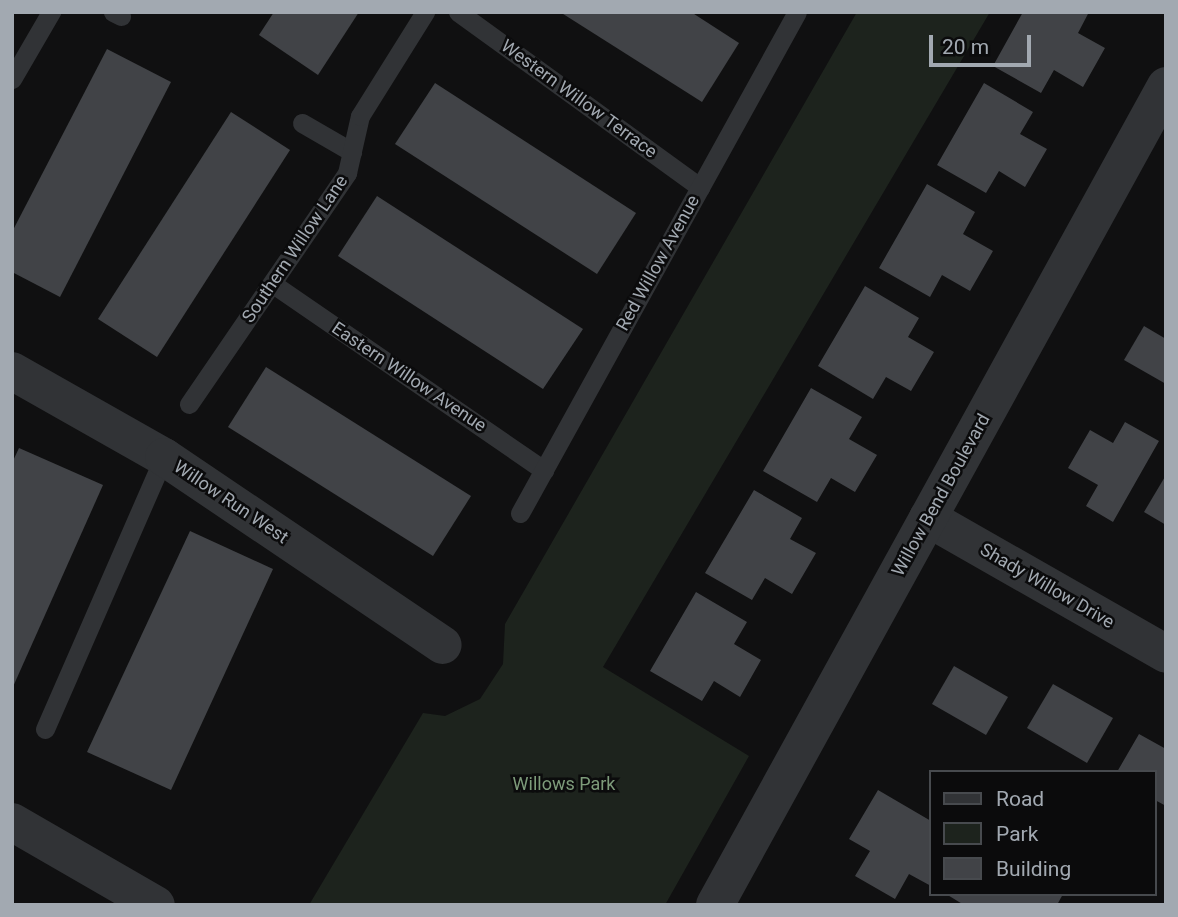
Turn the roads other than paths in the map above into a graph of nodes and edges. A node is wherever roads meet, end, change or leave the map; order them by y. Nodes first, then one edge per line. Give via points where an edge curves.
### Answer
1 (51, 12) edge
2 (425, 12) edge
3 (458, 12) edge
4 (797, 12) edge
5 (12, 79) edge
6 (1166, 86) edge
7 (302, 122) dead end
8 (352, 152) junction
9 (700, 187) junction
10 (273, 284) junction
11 (12, 371) edge
12 (190, 404) dead end
13 (164, 457) junction
14 (544, 470) junction
15 (520, 513) dead end
16 (928, 518) junction
17 (443, 645) dead end
18 (1166, 654) edge
19 (45, 729) dead end
20 (12, 822) edge
21 (113, 894) edge
22 (721, 902) edge
23 (156, 905) edge

1 - 5 lane
2 - 8 lane, Southern Willow Lane via 360,116
3 - 9 lane, Western Willow Terrace
4 - 9 lane, Red Willow Avenue
6 - 16 street, Willow Bend Boulevard
7 - 8 lane
8 - 10 lane, Southern Willow Lane via 347,173
9 - 14 lane, Red Willow Avenue
10 - 12 lane, Southern Willow Lane
10 - 14 lane, Eastern Willow Avenue
11 - 13 street, Willow Run West
13 - 17 street, Willow Run West
13 - 19 lane
14 - 15 lane, Red Willow Avenue
16 - 18 street, Shady Willow Drive
16 - 22 street, Willow Bend Boulevard
20 - 21 street
21 - 23 street

